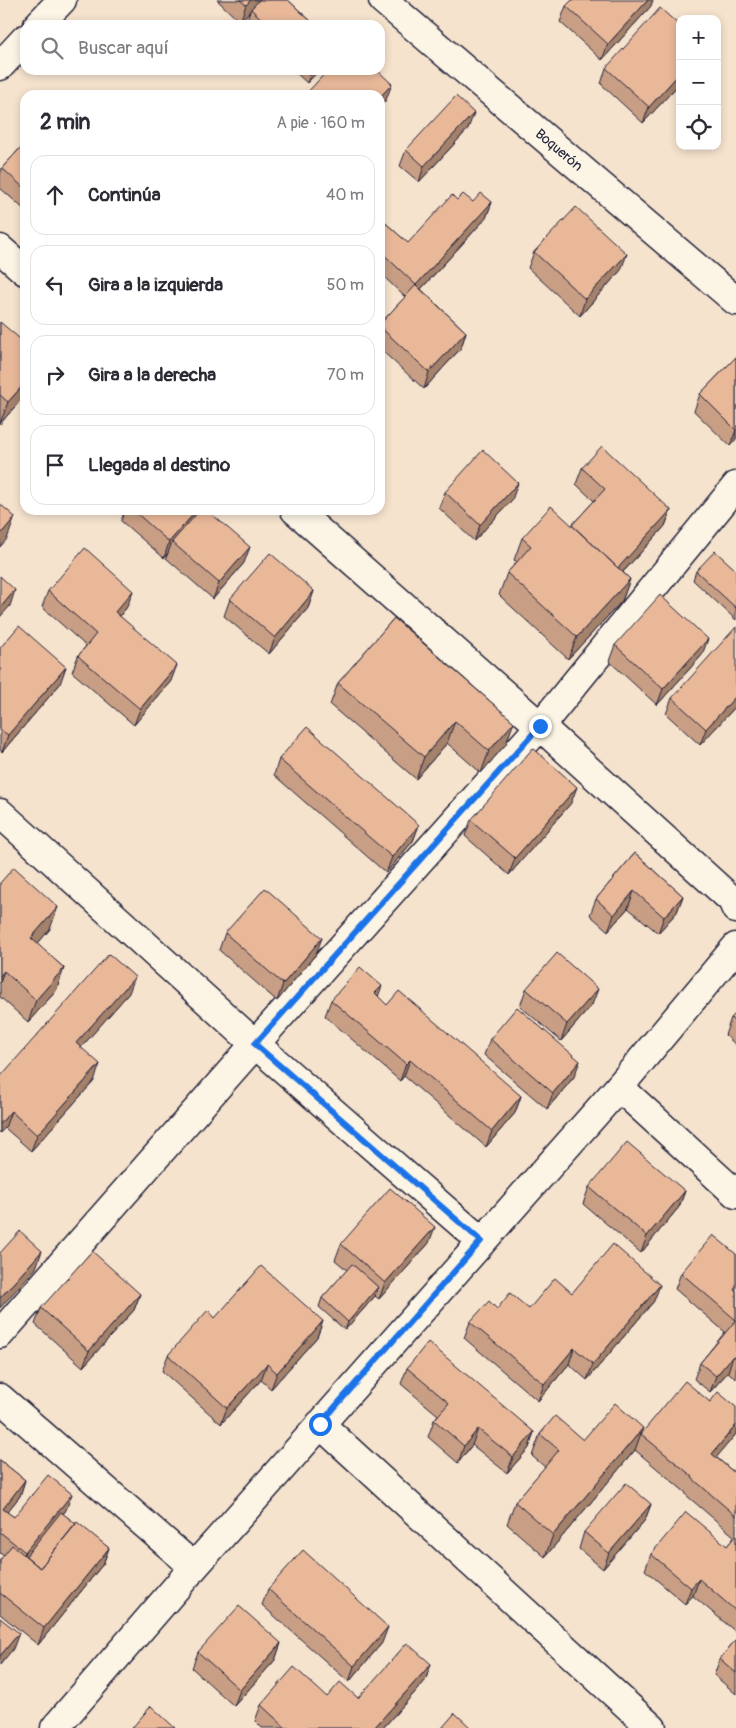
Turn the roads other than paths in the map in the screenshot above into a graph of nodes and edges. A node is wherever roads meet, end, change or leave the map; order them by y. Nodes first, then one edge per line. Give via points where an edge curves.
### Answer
1 (62, 0) edge
2 (383, 0) edge
3 (43, 20) edge
4 (20, 44) edge
5 (0, 66) edge
6 (0, 249) edge
7 (20, 267) edge
8 (736, 301) edge
9 (736, 486) edge
10 (301, 515) edge
11 (540, 726) junction
12 (0, 813) edge
13 (736, 909) edge
14 (736, 946) edge
15 (255, 1044) junction
16 (619, 1087) junction
17 (736, 1194) edge
18 (481, 1241) junction
19 (0, 1334) edge
20 (0, 1398) edge
21 (320, 1424) junction
22 (194, 1567) junction
23 (55, 1728) edge
24 (652, 1728) edge

1 - 3 street
2 - 8 street, Boquerón
4 - 5 street
6 - 7 street
9 - 11 street
10 - 11 street
11 - 13 street via 732,900
11 - 15 street
12 - 15 street
14 - 16 street
15 - 18 street
15 - 19 street
16 - 17 street
16 - 18 street
18 - 21 street
20 - 22 street
21 - 22 street
21 - 24 street
22 - 23 street

